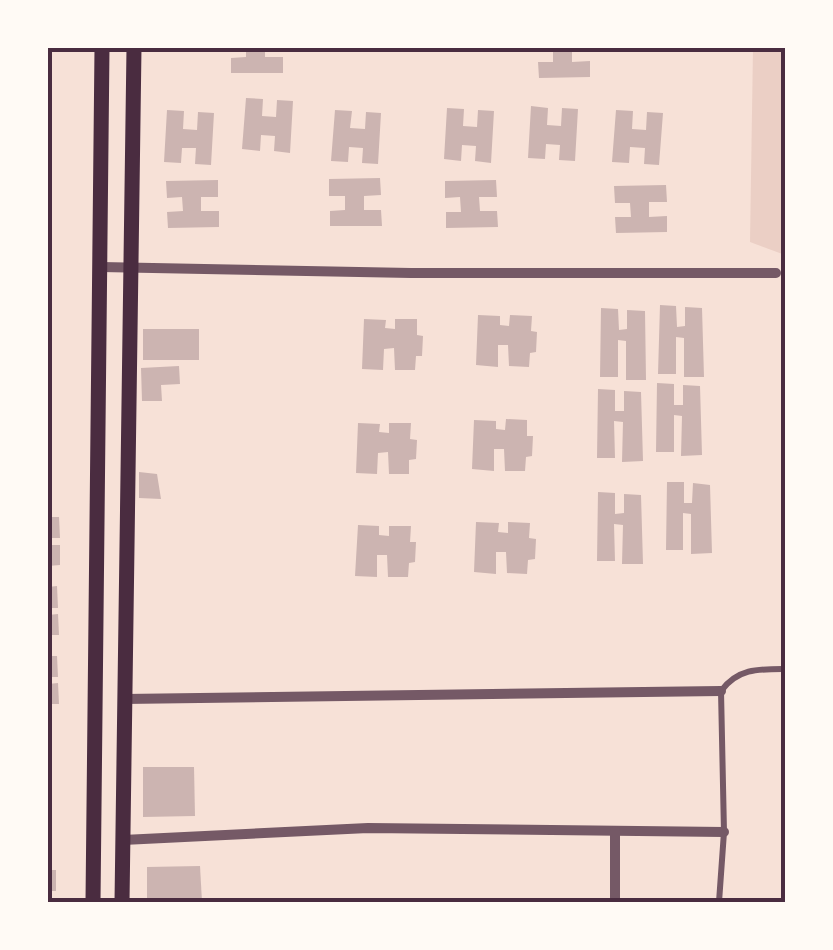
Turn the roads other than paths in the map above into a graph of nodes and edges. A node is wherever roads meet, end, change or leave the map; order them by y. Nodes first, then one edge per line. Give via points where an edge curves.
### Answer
1 (102, 48) edge
2 (134, 48) edge
3 (101, 267) junction
4 (133, 269) junction
5 (776, 273) dead end
6 (786, 669) edge
7 (721, 691) junction
8 (124, 699) junction
9 (95, 792) junction
10 (615, 832) junction
11 (724, 832) junction
12 (123, 834) junction
13 (94, 860) junction
14 (122, 901) edge
15 (93, 902) edge
16 (615, 902) edge
17 (719, 902) edge

1 - 3 main road
2 - 4 main road
3 - 4 street
3 - 9 main road
4 - 5 street
4 - 8 main road
6 - 7 lane via 740,673
7 - 8 street
7 - 11 lane
8 - 12 main road
9 - 12 main road via 103,822
9 - 13 main road
10 - 11 street
10 - 12 street via 368,828
10 - 16 street
11 - 17 lane
12 - 14 main road
13 - 14 main road via 112,864
13 - 15 main road

